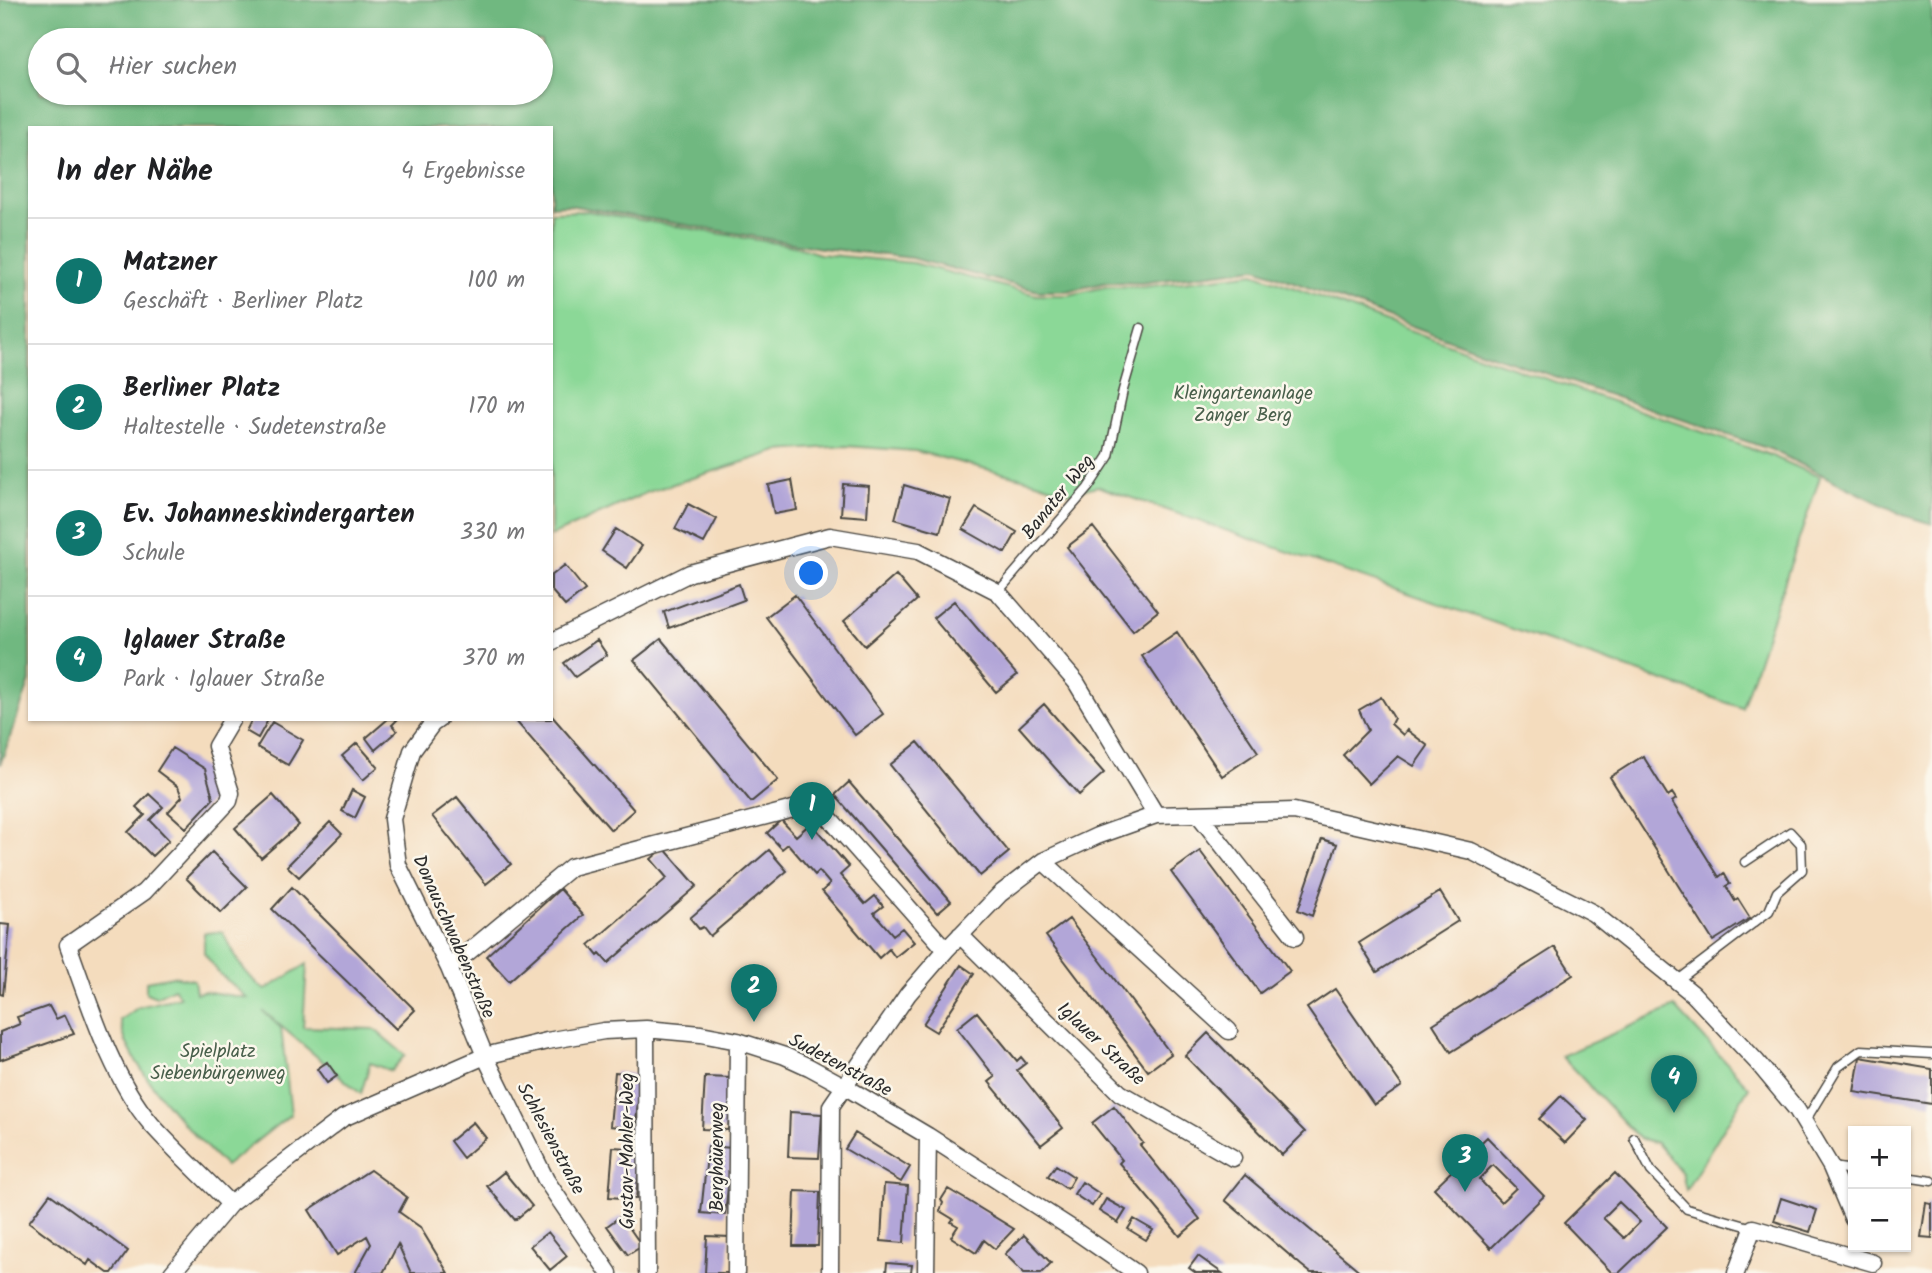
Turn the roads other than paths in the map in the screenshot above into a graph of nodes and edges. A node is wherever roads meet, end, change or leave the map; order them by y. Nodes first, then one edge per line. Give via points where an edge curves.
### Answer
1 (1140, 328) dead end
2 (998, 592) junction
3 (553, 641) edge
4 (231, 721) edge
5 (436, 721) edge
6 (1198, 814) junction
7 (1156, 815) junction
8 (1043, 861) junction
9 (1745, 862) dead end
10 (960, 935) junction
11 (1295, 937) dead end
12 (946, 950) junction
13 (449, 968) junction
14 (1676, 981) junction
15 (646, 1029) junction
16 (1229, 1031) dead end
17 (738, 1041) junction
18 (1932, 1054) edge
19 (485, 1056) junction
20 (844, 1086) junction
21 (1804, 1123) junction
22 (928, 1136) junction
23 (1634, 1138) dead end
24 (1233, 1158) dead end
25 (1830, 1167) junction
26 (1848, 1169) edge
27 (1911, 1178) edge
28 (1932, 1181) edge
29 (230, 1204) junction
30 (1848, 1208) edge
31 (1753, 1228) junction
32 (1874, 1268) edge
33 (172, 1273) edge
34 (609, 1273) edge
35 (647, 1273) edge
36 (736, 1273) edge
37 (830, 1273) edge
38 (926, 1273) edge
39 (1136, 1273) edge
40 (1736, 1273) edge

1 - 2 lane, Banater Weg via 1110,456
2 - 3 street via 919,551 830,536 690,573
2 - 7 street via 1076,682
4 - 29 street via 216,746 231,793 229,801 144,892 68,945 121,1078 150,1122
5 - 13 street, Donauschwabenstraße via 412,751 392,819 398,865
6 - 7 street
6 - 11 street
6 - 14 street via 1294,811 1471,851 1593,913
7 - 8 street
8 - 10 street via 1000,894
8 - 16 street
9 - 14 lane via 1790,832 1801,844 1802,870 1777,892 1769,911
10 - 12 street
10 - 24 street, Iglauer Straße via 1120,1093
12 - 13 street via 816,803 570,867
12 - 20 street via 908,994
13 - 19 street, Donauschwabenstraße
14 - 21 street via 1758,1062
15 - 17 street, Sudetenstraße
15 - 19 street, Sudetenstraße via 604,1031
15 - 35 street, Gustav-Mahler-Weg
17 - 20 street, Sudetenstraße via 785,1056
17 - 36 street, Berghäuerweg
18 - 21 lane via 1860,1050 1838,1067
19 - 29 street, Sudetenstraße via 343,1118
19 - 34 street, Schlesienstraße via 545,1180
20 - 22 street, Sudetenstraße
20 - 37 street via 831,1106
21 - 25 street
22 - 38 street
22 - 39 street, Sudetenstraße
23 - 31 lane via 1651,1171 1687,1209
25 - 26 lane
25 - 30 street
27 - 28 lane
29 - 33 street, Sudetenstraße
31 - 32 street
31 - 40 street

